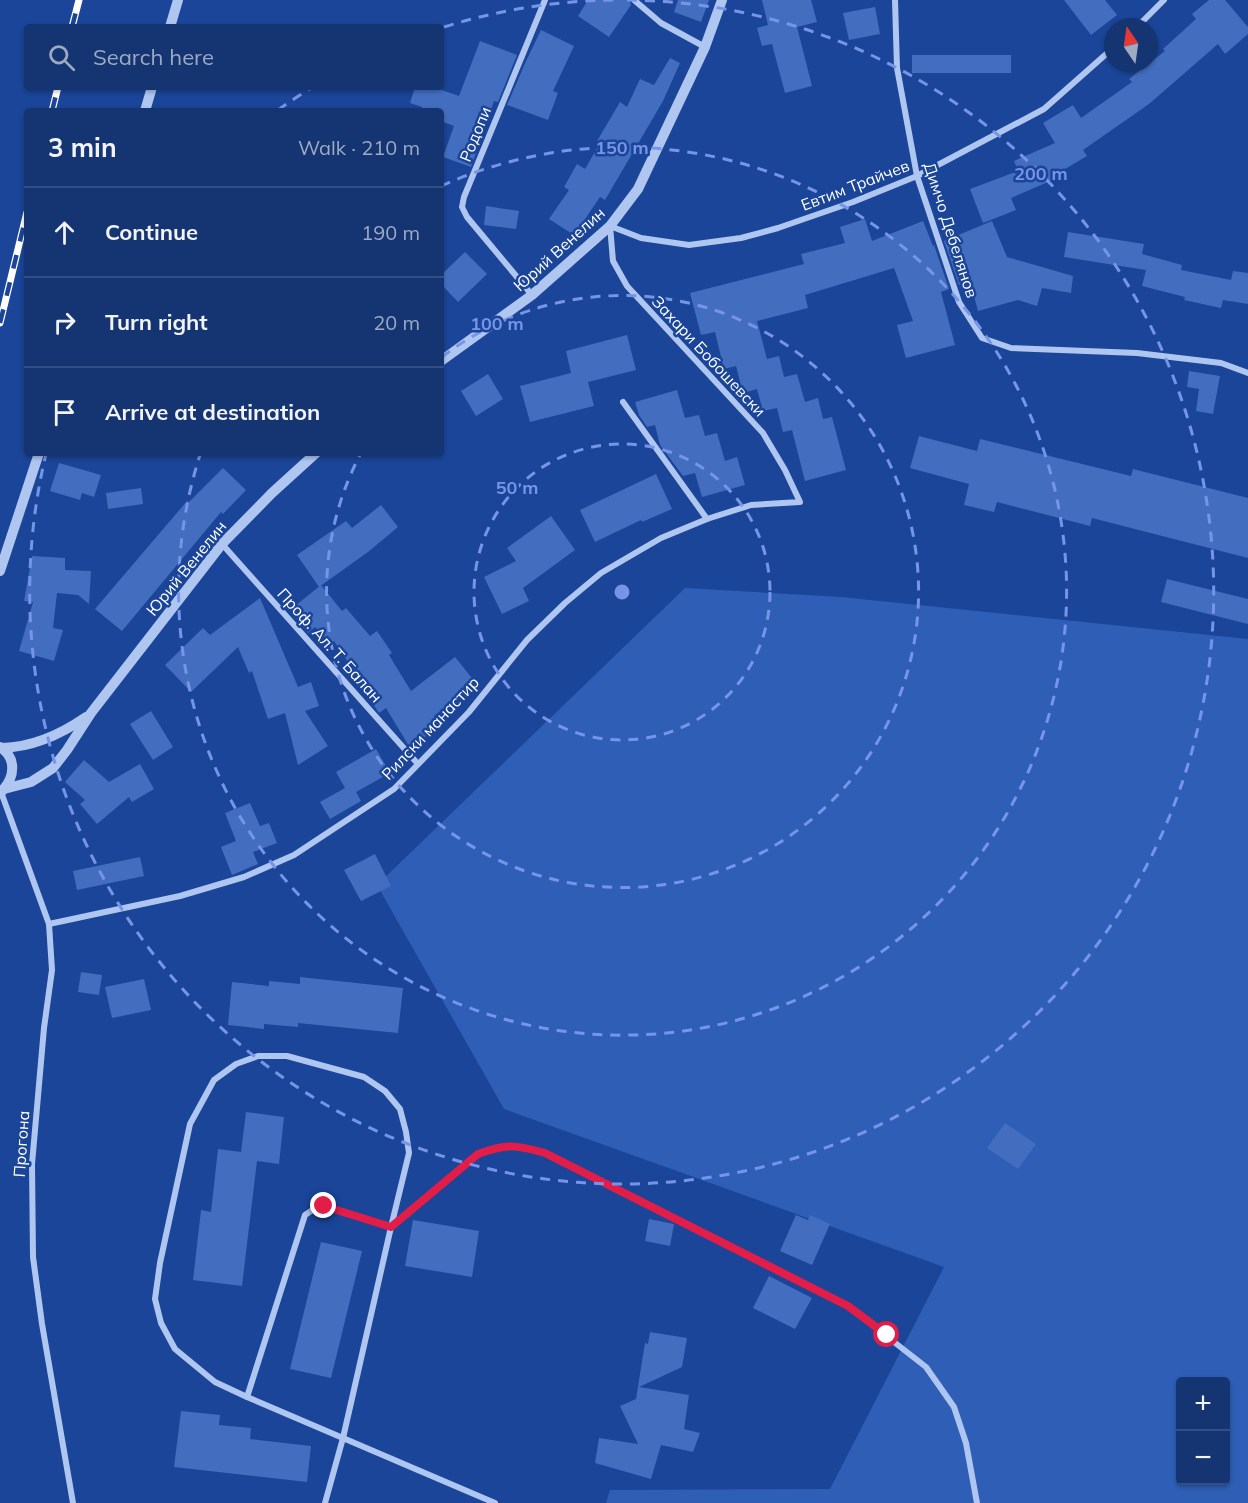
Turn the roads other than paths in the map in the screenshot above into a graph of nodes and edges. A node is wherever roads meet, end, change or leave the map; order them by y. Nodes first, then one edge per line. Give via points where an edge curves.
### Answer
1 (178, 0) edge
2 (545, 0) edge
3 (634, 0) edge
4 (722, 0) edge
5 (895, 0) edge
6 (1164, 0) edge
7 (1146, 18) edge
8 (171, 24) edge
9 (705, 47) junction
10 (1104, 56) edge
11 (151, 90) edge
12 (146, 108) edge
13 (917, 176) junction
14 (610, 226) junction
15 (532, 295) junction
16 (444, 359) edge
17 (1248, 373) edge
18 (623, 402) dead end
19 (38, 456) edge
20 (313, 456) edge
21 (800, 502) joint
22 (707, 519) junction
23 (222, 544) junction
24 (0, 571) edge
25 (91, 713) junction
26 (1, 747) edge
27 (418, 764) junction
28 (2, 791) edge
29 (49, 924) junction
30 (391, 1227) junction
31 (247, 1397) junction
32 (343, 1438) junction
33 (73, 1503) edge
34 (325, 1503) edge
35 (495, 1503) edge
36 (977, 1503) edge

1 - 8 street
2 - 15 street, Родопи via 462,207
3 - 9 street via 661,23
4 - 9 street, Юрий Венелин
5 - 13 street, Димчо Дебелянов via 897,68
6 - 7 street
9 - 14 street, Юрий Венелин via 638,189
10 - 13 street, Евтим Трайчев via 1044,109
11 - 12 street
13 - 14 street, Евтим Трайчев via 778,228 689,246 641,238
13 - 17 street, Димчо Дебелянов via 959,302 982,338 1011,348 1137,353 1221,363
14 - 15 street, Юрий Венелин
14 - 21 street, Захари Бобошевски via 613,261 627,286 763,434
15 - 16 street, Юрий Венелин
18 - 22 street
19 - 24 street
20 - 23 street, Юрий Венелин
21 - 22 street, Рилски манастир via 751,505
22 - 27 street, Рилски манастир via 629,555 565,603 527,640 468,712
23 - 25 street, Юрий Венелин
23 - 27 street, Проф. Ал. Т. Балан
25 - 26 street, Юрий Венелин via 41,741
25 - 28 street, Юрий Венелин via 53,768 31,782
26 - 28 street via 13,765 12,777
27 - 29 street, Рилски манастир via 394,789 294,855 244,877 180,896
28 - 29 street, Прогона
29 - 33 street, Прогона via 52,970 32,1164 33,1257
30 - 31 street via 324,1206 305,1215
30 - 31 street via 409,1153 400,1109 385,1091 364,1077 287,1056 258,1056 236,1064 214,1080 190,1124 159,1263 155,1299 161,1323 175,1349 215,1382
30 - 32 street
30 - 36 street via 478,1154 516,1145 545,1153 848,1306 887,1335 926,1367 954,1407 966,1443
31 - 32 street
32 - 34 street
32 - 35 street

